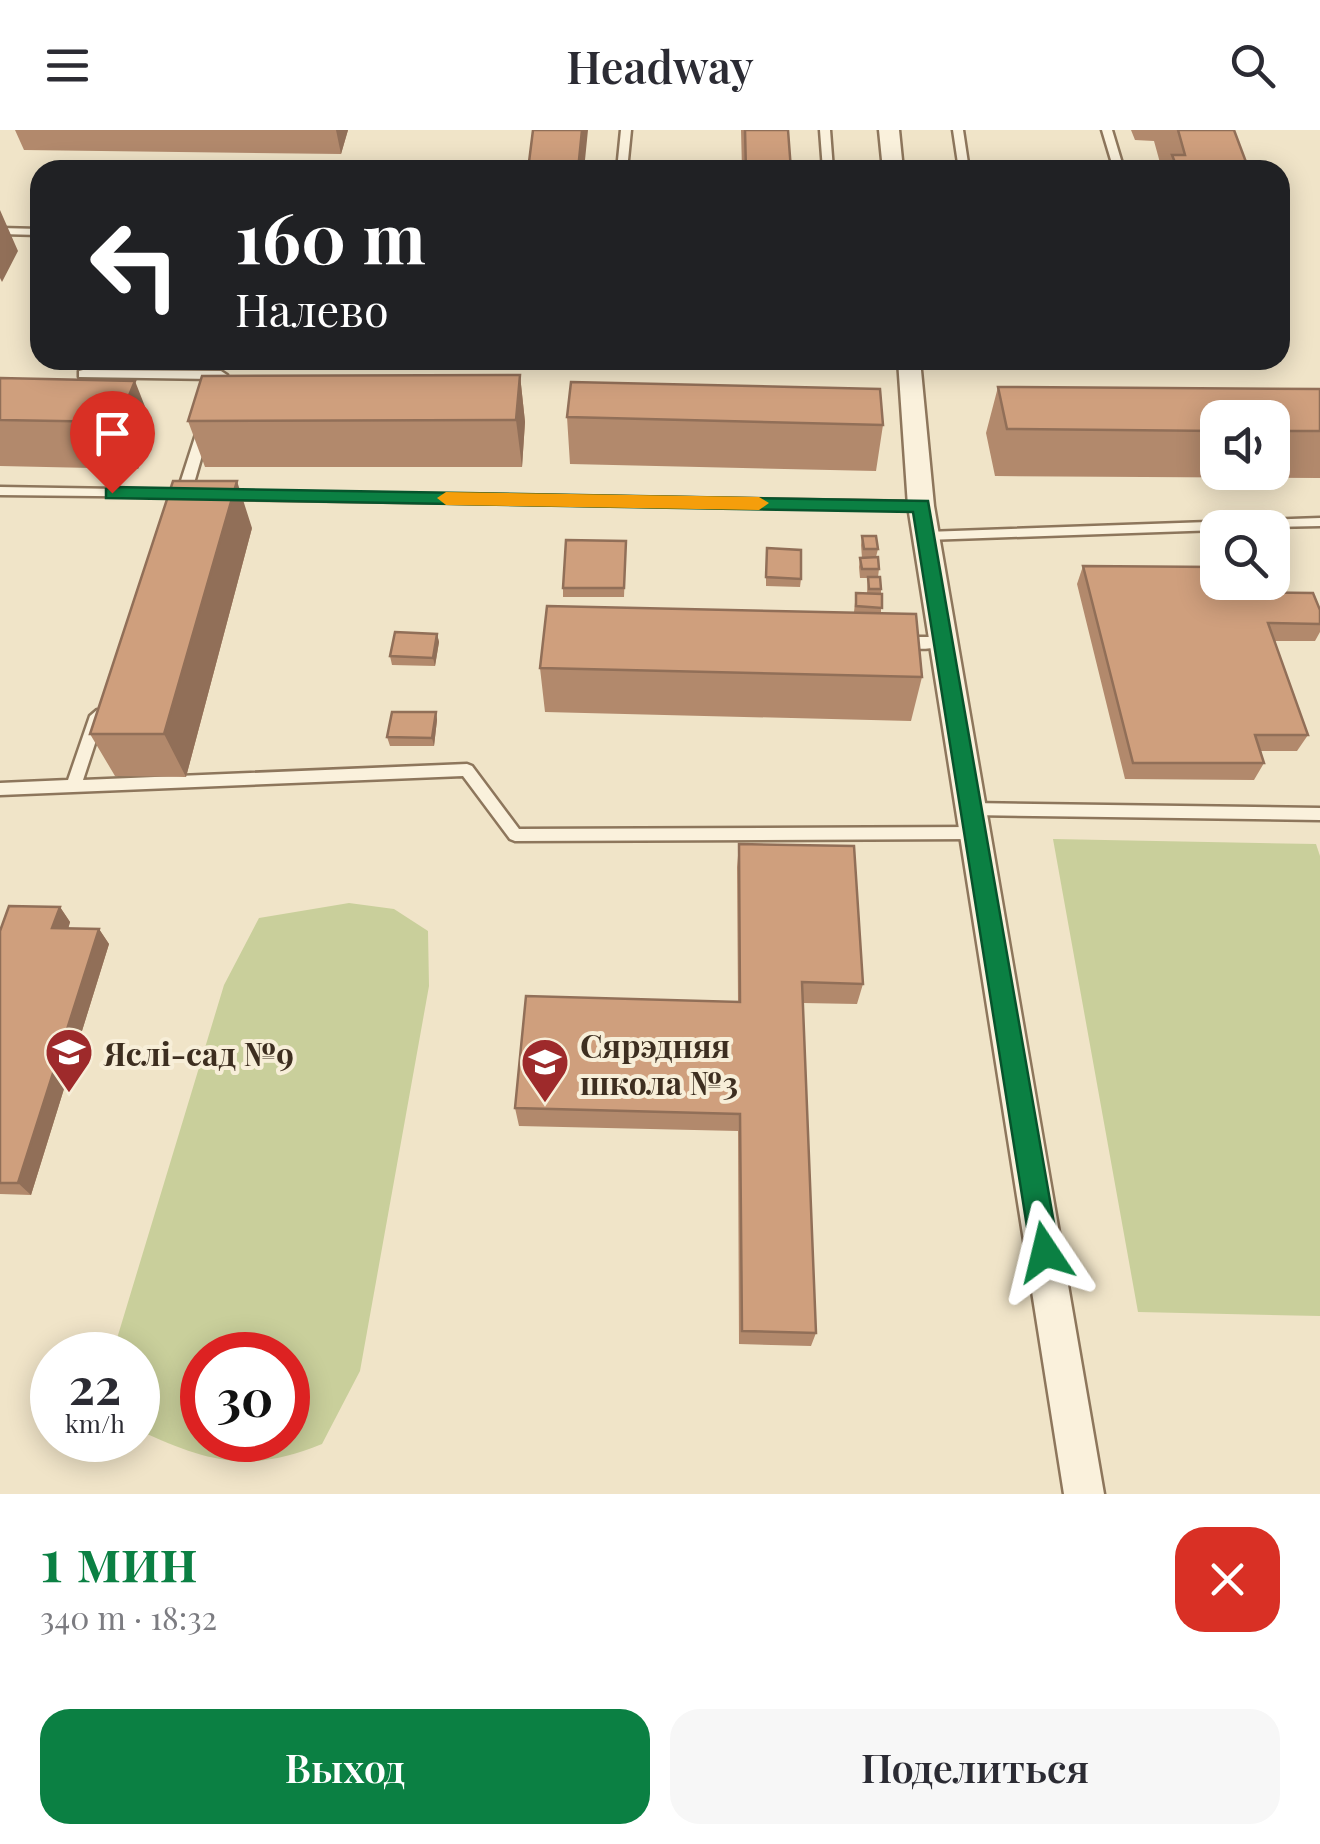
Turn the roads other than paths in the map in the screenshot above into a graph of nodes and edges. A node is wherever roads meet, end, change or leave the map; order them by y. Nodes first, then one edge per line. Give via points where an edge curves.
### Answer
1 (626, 130) edge
2 (825, 130) edge
3 (888, 130) edge
4 (958, 130) edge
5 (1107, 130) edge
6 (623, 160) edge
7 (827, 160) edge
8 (892, 160) edge
9 (962, 160) edge
10 (1117, 160) edge
11 (0, 232) edge
12 (30, 232) edge
13 (910, 370) edge
14 (82, 374) dead end
15 (0, 491) edge
16 (177, 494) junction
17 (200, 494) edge
18 (216, 495) edge
19 (164, 512) edge
20 (924, 521) junction
21 (1320, 522) edge
22 (885, 642) edge
23 (944, 642) junction
24 (104, 696) edge
25 (73, 787) junction
26 (0, 789) edge
27 (1320, 814) edge
28 (973, 821) junction
29 (1084, 1494) edge

1 - 6 lane
2 - 7 lane
3 - 8 street
4 - 9 lane
5 - 10 lane
11 - 12 lane
13 - 20 street
14 - 16 lane via 221,374
15 - 16 lane
16 - 17 lane
16 - 19 lane
18 - 20 lane
20 - 21 lane
20 - 23 street
22 - 23 lane
23 - 28 street
24 - 25 lane
25 - 26 lane
25 - 28 lane via 466,770 516,835
27 - 28 lane
28 - 29 street

